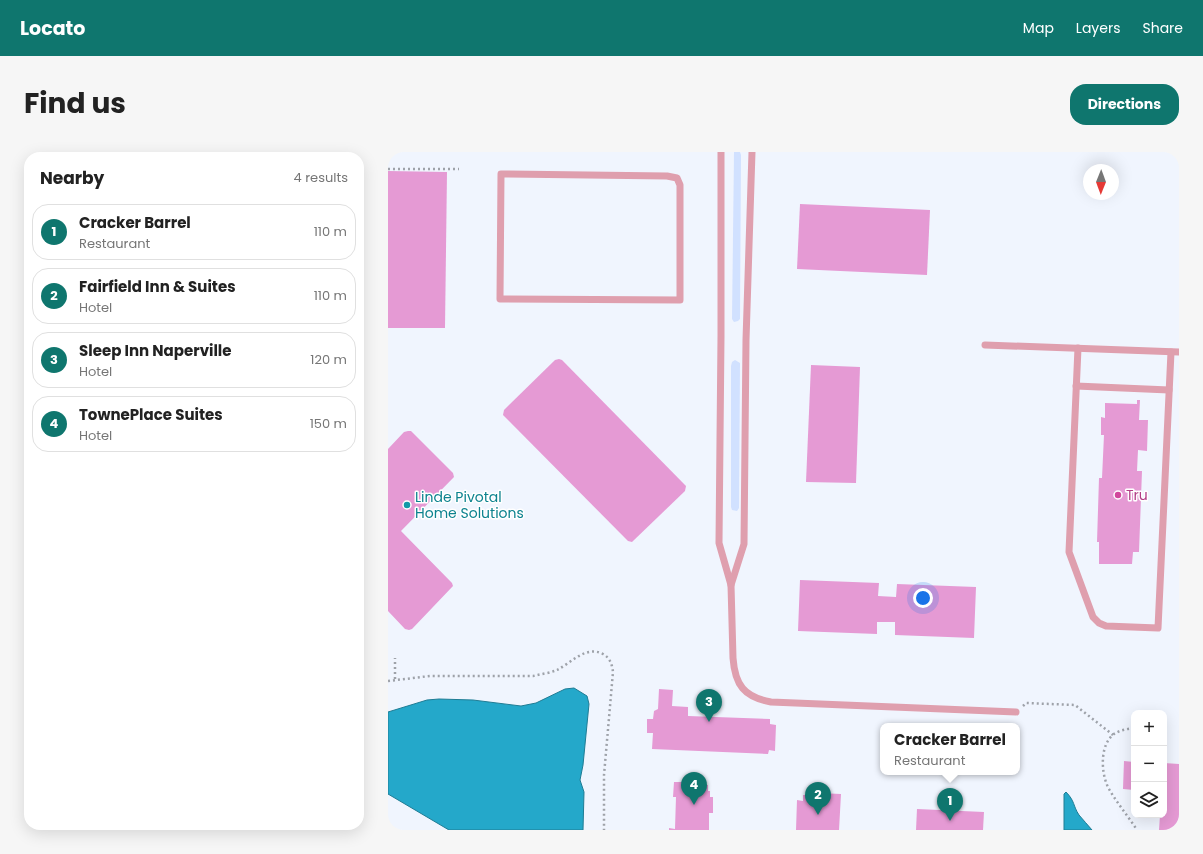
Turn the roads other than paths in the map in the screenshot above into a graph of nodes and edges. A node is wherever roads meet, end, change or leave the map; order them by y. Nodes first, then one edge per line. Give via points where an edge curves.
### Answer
1 (721, 152) edge
2 (752, 152) edge
3 (680, 300) joint
4 (985, 345) dead end
5 (1078, 348) junction
6 (1171, 352) junction
7 (1179, 352) edge
8 (1076, 386) junction
9 (1169, 390) junction
10 (731, 585) junction
11 (1016, 712) road end

1 - 10 lane via 719,543
2 - 10 lane via 746,340 744,544
3 - 3 lane via 500,299 501,174 677,178 680,185
4 - 5 lane
5 - 6 lane
5 - 8 lane
6 - 7 lane
6 - 9 lane
8 - 9 lane
8 - 9 lane via 1069,552 1094,617 1106,626 1158,628
10 - 11 lane via 736,678 745,691 759,700

